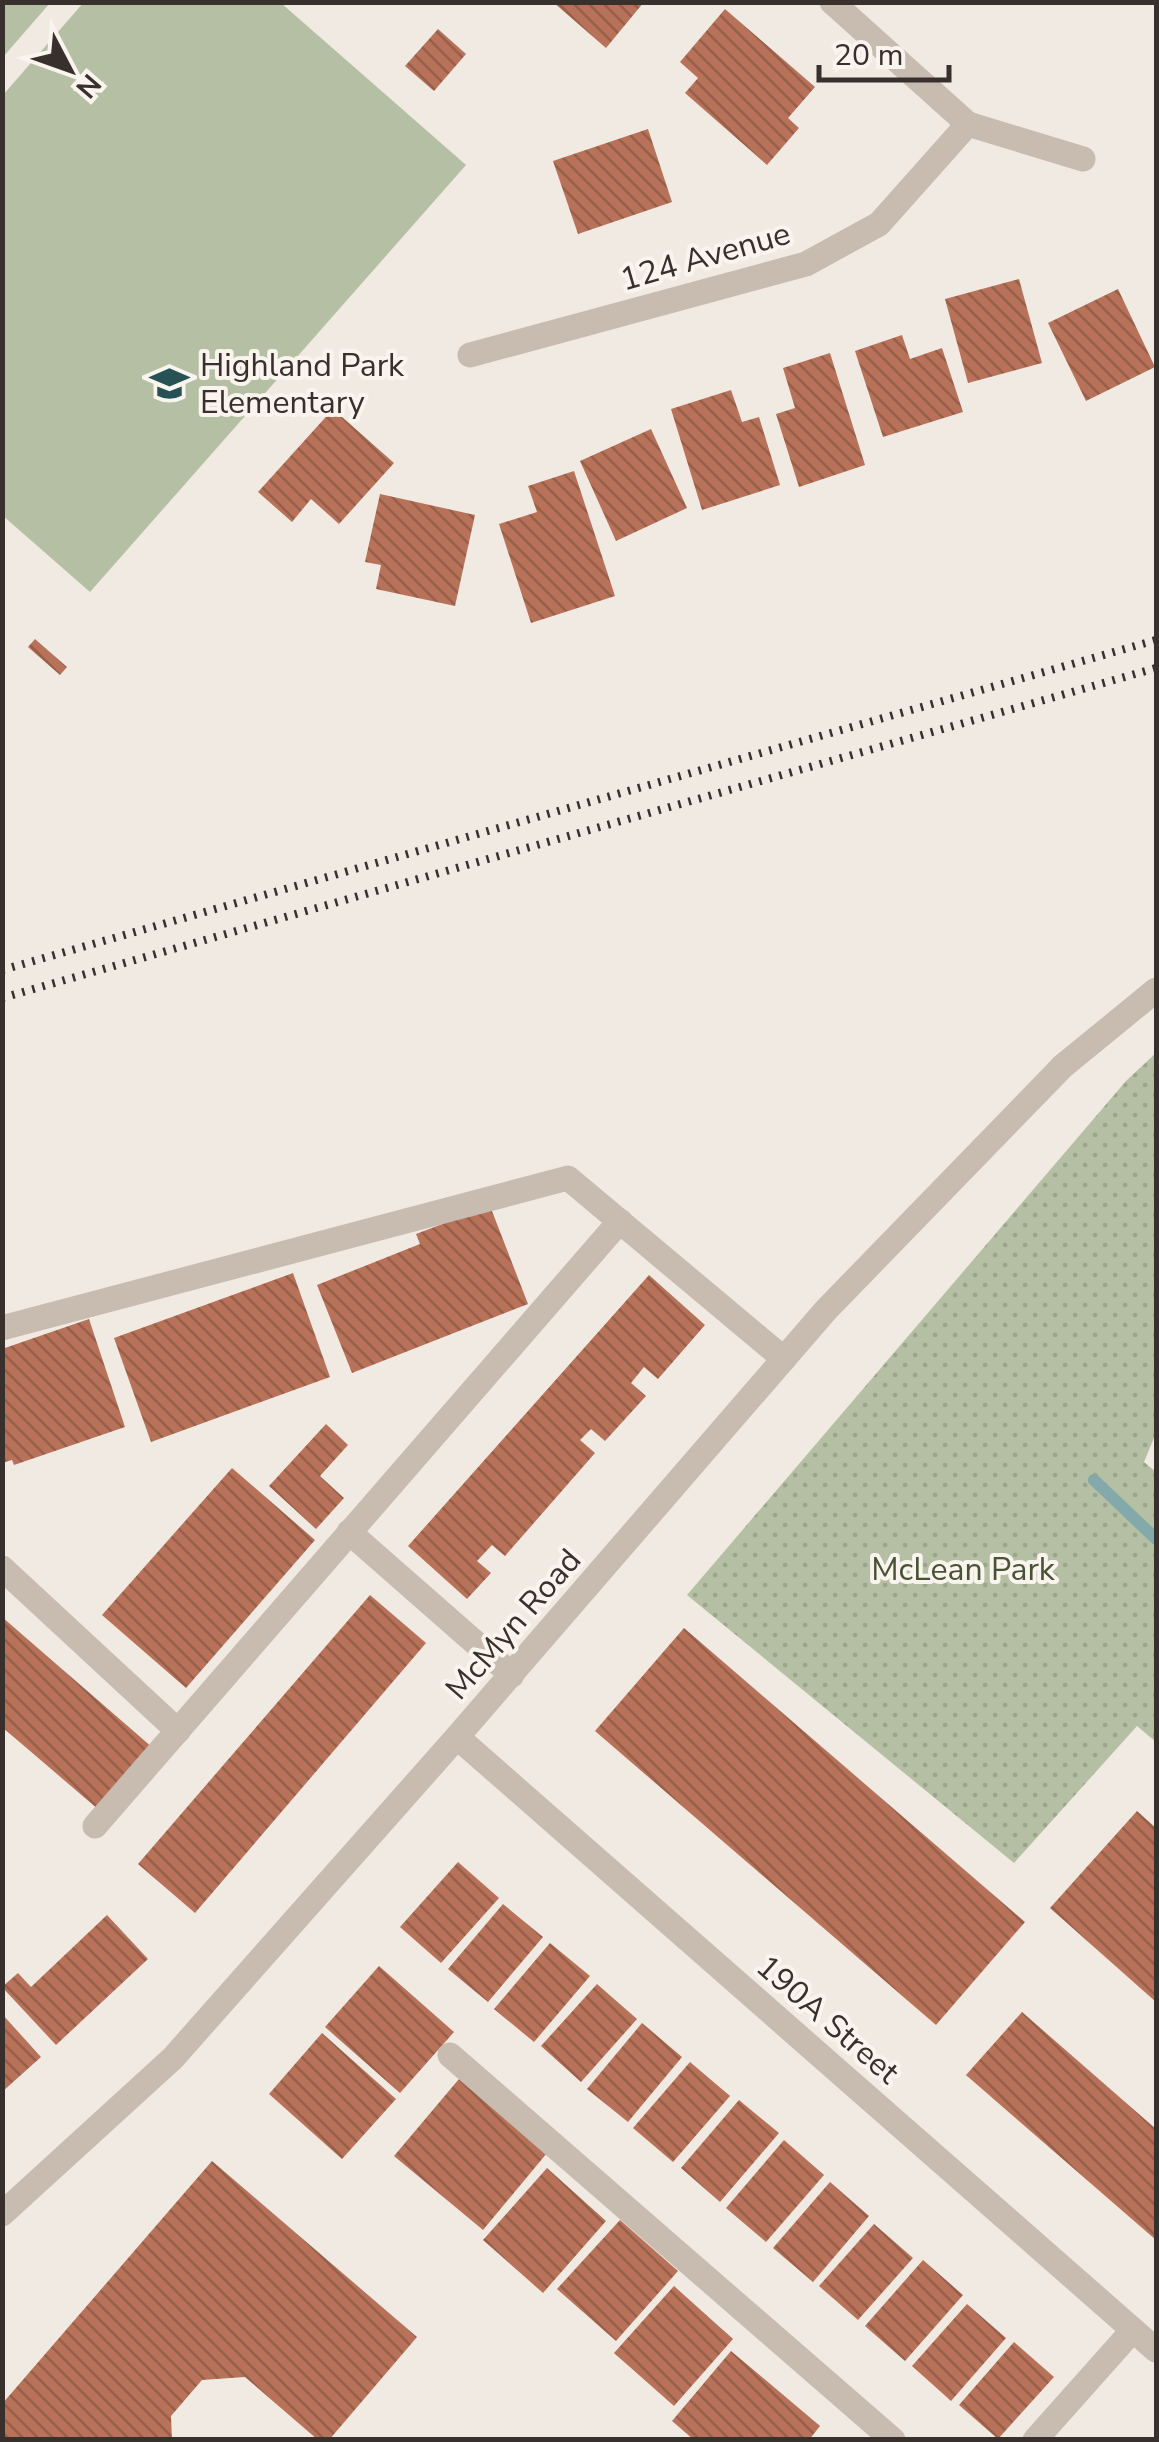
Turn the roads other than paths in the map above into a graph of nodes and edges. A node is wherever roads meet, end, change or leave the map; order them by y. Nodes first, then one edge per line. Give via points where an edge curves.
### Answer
1 (832, 2) edge
2 (968, 124) junction
3 (1083, 159) dead end
4 (470, 354) dead end
5 (1156, 990) edge
6 (620, 1220) junction
7 (2, 1328) edge
8 (784, 1359) junction
9 (349, 1532) junction
10 (2, 1568) edge
11 (512, 1675) junction
12 (178, 1730) junction
13 (458, 1737) junction
14 (95, 1826) dead end
15 (450, 2055) dead end
16 (2, 2214) edge
17 (1133, 2330) junction
18 (1156, 2350) edge
19 (893, 2440) edge
20 (1035, 2440) edge

1 - 2 street
2 - 3 street
2 - 4 street, 124 Avenue via 879,224 806,264
5 - 8 street, McMyn Road via 1063,1066
6 - 7 street via 568,1178
6 - 8 street
6 - 9 street
8 - 11 street, McMyn Road
9 - 11 street
9 - 12 street
10 - 12 street
11 - 13 street, McMyn Road
12 - 14 street
13 - 16 street, McMyn Road via 173,2058
13 - 17 street, 190A Street
15 - 19 street
17 - 18 street, 190A Street
17 - 20 street

